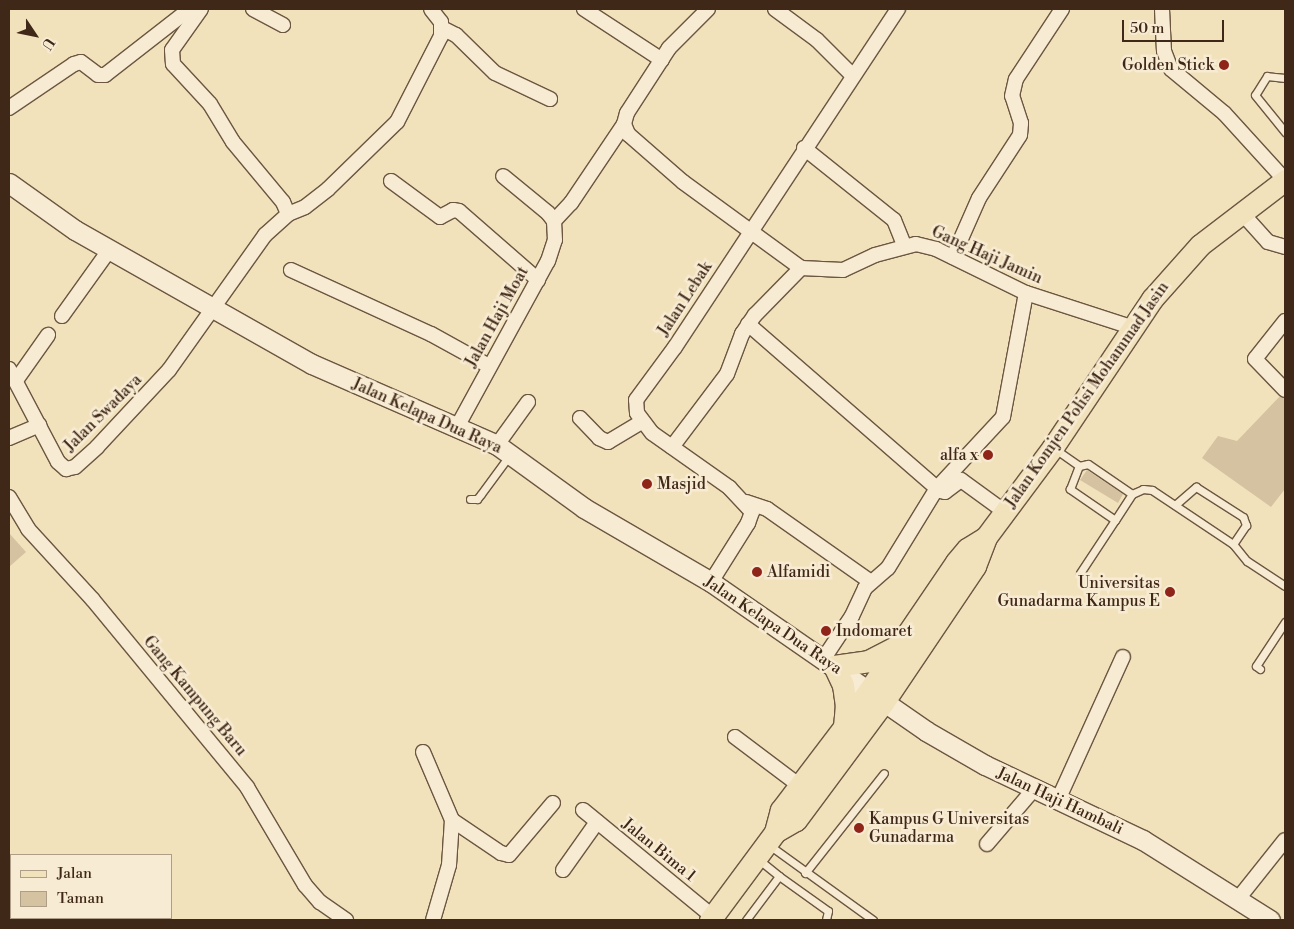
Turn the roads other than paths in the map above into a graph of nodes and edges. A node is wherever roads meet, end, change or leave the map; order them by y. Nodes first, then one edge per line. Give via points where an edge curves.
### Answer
1 (201, 9) edge
2 (254, 9) edge
3 (584, 9) edge
4 (708, 9) edge
5 (775, 9) edge
6 (898, 9) edge
7 (1062, 9) edge
8 (1162, 9) edge
9 (436, 11) edge
10 (186, 12) dead end
11 (174, 22) junction
12 (283, 25) dead end
13 (442, 28) junction
14 (179, 38) junction
15 (662, 60) junction
16 (852, 76) junction
17 (1285, 78) edge
18 (550, 99) dead end
19 (9, 108) edge
20 (624, 124) junction
21 (1285, 132) edge
22 (804, 148) junction
23 (503, 176) dead end
24 (1285, 180) edge
25 (391, 181) dead end
26 (9, 183) edge
27 (1241, 212) junction
28 (288, 214) junction
29 (554, 221) junction
30 (750, 232) junction
31 (904, 245) junction
32 (1285, 247) edge
33 (110, 249) junction
34 (953, 257) junction
35 (801, 268) junction
36 (291, 270) dead end
37 (538, 280) junction
38 (1026, 293) junction
39 (213, 309) junction
40 (62, 316) dead end
41 (1285, 320) edge
42 (748, 324) junction
43 (1131, 327) junction
44 (48, 336) dead end
45 (489, 366) junction
46 (13, 374) edge
47 (1285, 390) edge
48 (528, 402) dead end
49 (580, 418) dead end
50 (641, 422) junction
51 (39, 424) junction
52 (457, 427) junction
53 (9, 438) edge
54 (672, 447) junction
55 (1053, 447) junction
56 (504, 449) junction
57 (1079, 466) junction
58 (937, 488) junction
59 (1132, 494) junction
60 (9, 497) edge
61 (470, 498) dead end
62 (746, 502) junction
63 (1175, 505) junction
64 (1005, 512) junction
65 (1115, 520) junction
66 (986, 537) junction
67 (1233, 544) junction
68 (1080, 572) dead end
69 (712, 582) junction
70 (871, 582) junction
71 (1285, 586) edge
72 (1285, 622) edge
73 (899, 646) junction
74 (1123, 657) dead end
75 (829, 662) junction
76 (1260, 669) dead end
77 (876, 697) junction
78 (844, 727) junction
79 (735, 737) dead end
80 (423, 752) dead end
81 (884, 772) dead end
82 (800, 786) junction
83 (1034, 789) junction
84 (1058, 800) junction
85 (553, 803) dead end
86 (583, 810) dead end
87 (452, 820) junction
88 (597, 822) junction
89 (1285, 840) edge
90 (766, 844) junction
91 (987, 844) dead end
92 (563, 870) dead end
93 (805, 872) junction
94 (779, 876) junction
95 (1238, 899) junction
96 (714, 919) edge
97 (346, 920) edge
98 (433, 920) edge
99 (746, 920) edge
100 (826, 920) edge
101 (873, 920) edge
102 (1270, 920) edge

1 - 14 street
2 - 12 street
3 - 15 street
4 - 15 street via 674,41
5 - 16 street via 816,40
6 - 16 street, Jalan Lebak
7 - 34 street via 1016,79 1012,96 1021,123 1020,135 979,198
8 - 24 street via 1164,52 1171,69 1224,113
9 - 13 street
10 - 11 street
11 - 14 street
11 - 19 street via 105,75 98,75 81,62 74,64
13 - 18 street via 456,35 495,73
13 - 28 street via 409,102 389,132 328,189 305,207
14 - 28 street via 172,50 173,64 210,104 233,142 283,202
15 - 20 street via 627,113
16 - 22 street, Jalan Lebak
17 - 21 lane via 1267,76 1254,95
20 - 29 street via 571,203
20 - 30 street via 633,139
22 - 30 street, Jalan Lebak
22 - 31 street via 894,220
23 - 29 street via 542,206
24 - 27 main road, Jalan Komjen Polisi Mohammad Jasin
25 - 37 street via 440,218 452,210 459,211
26 - 33 main road, Jalan Kelapa Dua Raya via 67,225
27 - 32 street via 1268,242
27 - 43 main road, Jalan Komjen Polisi Mohammad Jasin via 1185,260
28 - 39 street via 265,235
29 - 37 street, Jalan Haji Moat via 553,249
30 - 35 street
30 - 50 street, Jalan Lebak via 636,400 634,405
31 - 34 street, Gang Haji Jamin via 927,246
31 - 35 street, Gang Haji Jamin via 843,270
33 - 39 main road, Jalan Kelapa Dua Raya
33 - 40 street
34 - 38 street, Gang Haji Jamin
35 - 42 street via 764,303
36 - 45 street via 431,334
37 - 45 street, Jalan Haji Moat
38 - 43 street, Gang Haji Jamin
38 - 58 street via 1003,416
39 - 51 street, Jalan Swadaya via 150,393 75,466 63,467
39 - 52 main road, Jalan Kelapa Dua Raya via 327,372
41 - 47 street via 1255,359
42 - 54 street via 727,374
42 - 58 street
43 - 55 main road, Jalan Komjen Polisi Mohammad Jasin
44 - 46 street
45 - 52 street, Jalan Haji Moat
46 - 51 street, Jalan Swadaya
48 - 56 street
49 - 50 street via 599,438 608,442
50 - 54 street
51 - 53 street
52 - 56 main road, Jalan Kelapa Dua Raya
54 - 62 street
55 - 57 lane
55 - 64 main road, Jalan Komjen Polisi Mohammad Jasin
56 - 61 lane via 481,494 477,499
56 - 69 main road, Jalan Kelapa Dua Raya via 584,508
57 - 59 lane via 1088,464
57 - 65 lane via 1070,489
58 - 64 street via 945,492 961,480
58 - 70 street via 888,568
59 - 63 lane via 1148,488
59 - 65 lane
60 - 97 street, Gang Kampung Baru via 28,529 93,600 242,780 304,885 320,902
62 - 69 street via 752,516
62 - 70 street via 767,509
63 - 67 lane
63 - 67 lane via 1196,487 1243,517 1246,525
64 - 66 main road, Jalan Komjen Polisi Mohammad Jasin
65 - 68 lane
66 - 73 main road, Jalan Komjen Polisi Mohammad Jasin via 963,553
66 - 77 main road, Jalan Komjen Polisi Mohammad Jasin via 975,566
67 - 71 lane via 1247,561
69 - 75 main road, Jalan Kelapa Dua Raya
70 - 75 street
72 - 76 lane via 1256,666
73 - 75 main road via 868,661
73 - 77 main road, Jalan Komjen Polisi Mohammad Jasin
74 - 84 street
75 - 77 main road, Jalan Kelapa Dua Raya
75 - 78 main road via 843,685
77 - 78 main road, Jalan Komjen Polisi Mohammad Jasin
77 - 83 main road, Jalan Haji Hambali via 956,749
77 - 90 main road, Jalan Komjen Polisi Mohammad Jasin via 796,820
78 - 82 main road, Jalan Komjen Polisi Mohammad Jasin
79 - 82 street
80 - 87 street
81 - 93 lane
82 - 90 main road, Jalan Komjen Polisi Mohammad Jasin via 781,810
83 - 84 main road, Jalan Haji Hambali
83 - 91 street
84 - 95 main road, Jalan Haji Hambali via 1152,845
85 - 87 street via 509,855 500,853
86 - 88 street, Jalan Bima 1
87 - 98 street via 449,865
88 - 92 street
88 - 96 street, Jalan Bima 1
89 - 95 street
90 - 93 lane
90 - 94 lane
90 - 96 main road, Jalan Komjen Polisi Mohammad Jasin
93 - 101 lane
94 - 99 lane
94 - 100 lane via 828,911
95 - 102 main road, Jalan Haji Hambali

